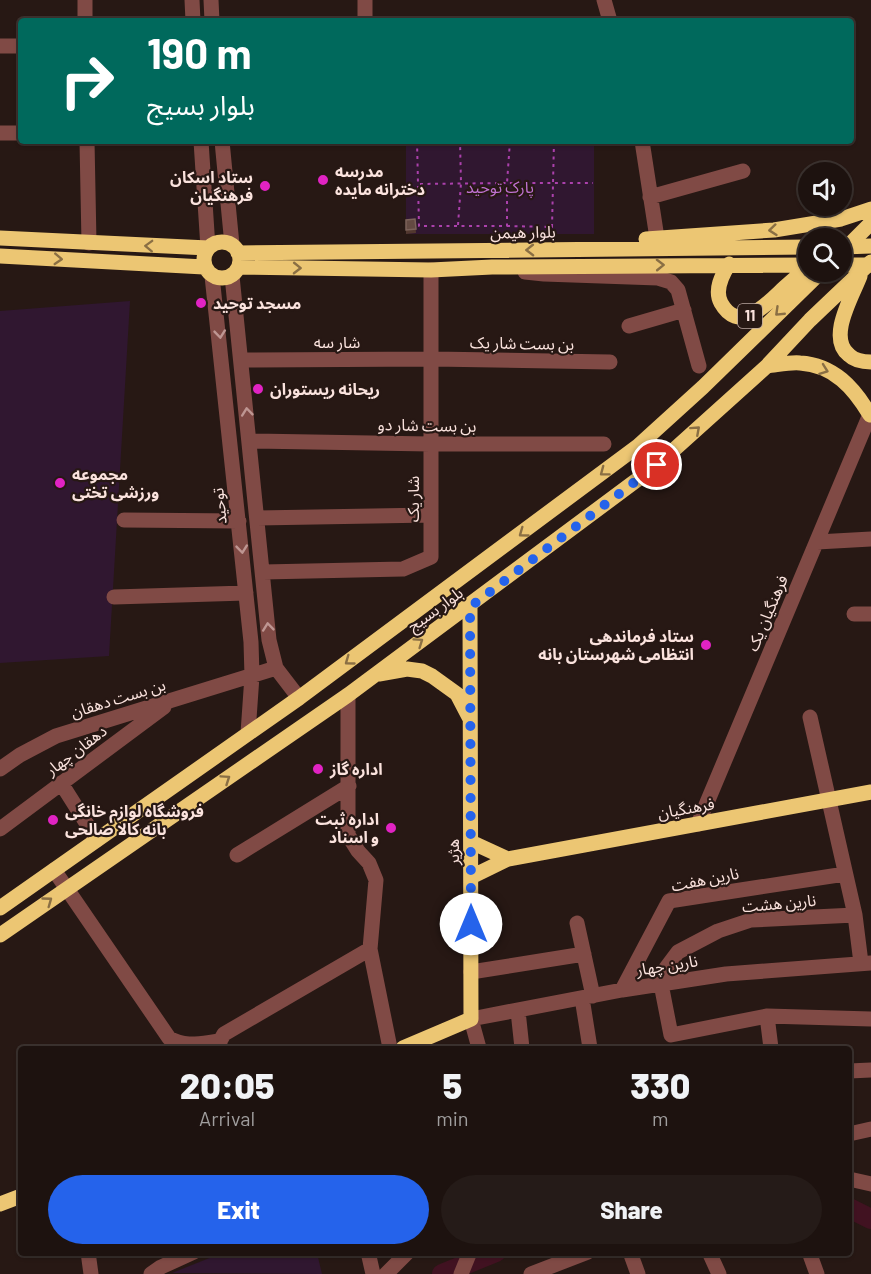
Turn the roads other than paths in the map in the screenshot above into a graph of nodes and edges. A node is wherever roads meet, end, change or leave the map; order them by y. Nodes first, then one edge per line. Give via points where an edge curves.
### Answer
1 (85, 0) edge
2 (192, 0) edge
3 (211, 0) edge
4 (365, 0) edge
5 (604, 0) edge
6 (85, 18) edge
7 (193, 18) edge
8 (212, 18) edge
9 (365, 18) edge
10 (609, 18) edge
11 (0, 46) edge
12 (18, 46) edge
13 (0, 133) edge
14 (18, 133) edge
15 (87, 144) edge
16 (201, 144) edge
17 (222, 144) edge
18 (642, 144) edge
19 (743, 171) dead end
20 (650, 197) junction
21 (871, 209) edge
22 (866, 228) edge
23 (0, 238) edge
24 (657, 238) junction
25 (852, 238) edge
26 (852, 242) edge
27 (89, 243) junction
28 (852, 245) edge
29 (871, 246) edge
30 (798, 247) edge
31 (208, 248) junction
32 (589, 249) junction
33 (0, 256) edge
34 (235, 260) junction
35 (88, 261) junction
36 (734, 264) junction
37 (798, 266) edge
38 (852, 266) edge
39 (492, 267) junction
40 (868, 267) edge
41 (431, 270) junction
42 (208, 271) junction
43 (798, 276) edge
44 (811, 282) edge
45 (234, 306) junction
46 (217, 308) junction
47 (684, 310) junction
48 (629, 326) dead end
49 (433, 359) junction
50 (242, 360) junction
51 (610, 362) dead end
52 (871, 362) edge
53 (699, 366) dead end
54 (767, 366) junction
55 (870, 414) edge
56 (250, 441) junction
57 (430, 444) junction
58 (604, 444) dead end
59 (570, 498) junction
60 (431, 515) junction
61 (257, 518) junction
62 (585, 518) junction
63 (124, 520) dead end
64 (239, 520) junction
65 (871, 539) edge
66 (817, 542) junction
67 (263, 572) junction
68 (246, 593) junction
69 (114, 597) dead end
70 (470, 607) junction
71 (854, 614) dead end
72 (871, 614) edge
73 (276, 668) junction
74 (375, 674) junction
75 (252, 676) junction
76 (348, 695) junction
77 (299, 698) junction
78 (174, 700) junction
79 (810, 717) dead end
80 (471, 719) junction
81 (248, 733) junction
82 (0, 769) edge
83 (62, 783) junction
84 (349, 786) junction
85 (871, 792) edge
86 (829, 800) junction
87 (698, 824) junction
88 (0, 829) edge
89 (97, 840) junction
90 (471, 842) junction
91 (237, 855) dead end
92 (508, 859) junction
93 (54, 870) junction
94 (845, 874) junction
95 (471, 877) junction
96 (67, 888) junction
97 (0, 908) edge
98 (861, 919) edge
99 (578, 922) dead end
100 (0, 935) edge
101 (370, 949) junction
102 (584, 954) junction
103 (866, 963) edge
104 (471, 972) junction
105 (661, 984) junction
106 (622, 990) junction
107 (588, 997) junction
108 (518, 1011) junction
109 (767, 1017) junction
110 (471, 1019) junction
111 (871, 1019) edge
112 (433, 1042) edge
113 (220, 1045) edge
114 (390, 1046) edge
115 (413, 1046) edge
116 (478, 1046) edge
117 (522, 1046) edge
118 (590, 1046) edge
119 (771, 1046) edge
120 (871, 1070) edge
121 (852, 1071) edge
122 (871, 1129) edge
123 (852, 1133) edge
124 (852, 1180) edge
125 (871, 1184) edge
126 (18, 1197) edge
127 (0, 1204) edge
128 (89, 1256) edge
129 (185, 1256) edge
130 (369, 1256) edge
131 (404, 1256) edge
132 (468, 1256) edge
133 (578, 1256) edge
134 (631, 1256) edge
135 (711, 1256) edge
136 (809, 1256) edge
137 (536, 1273) edge
138 (91, 1274) edge
139 (151, 1274) edge
140 (373, 1274) edge
141 (386, 1274) edge
142 (461, 1274) edge
143 (638, 1274) edge
144 (718, 1274) edge
145 (816, 1274) edge

1 - 6 street
2 - 7 street
3 - 8 street
4 - 9 street
5 - 10 street
11 - 12 street
13 - 14 street
15 - 27 street
16 - 31 street
17 - 34 street
18 - 20 street
19 - 20 street
20 - 24 street
21 -> 24 main road via 841,219 774,230
22 - 25 main road
22 - 26 main road
23 - 27 main road
24 - 32 main road via 616,241
31 -> 27 main road
27 - 35 main road
28 - 29 main road, bridge
30 - 32 main road, بلوار هیمن
31 - 34 main road via 222,242
31 - 42 main road via 204,255
32 -> 34 main road, بلوار هیمن
33 -> 35 main road
34 -> 41 main road
34 - 42 main road via 222,279
34 - 45 street
35 - 42 main road
36 - 37 main road, 11
39 -> 36 main road
36 - 43 main road, 11 via 723,275 718,298 734,316 748,316 765,307
38 - 40 main road, bridge
39 - 41 main road
39 - 47 street via 544,274 658,279 671,282 678,290
40 - 52 main road via 840,326 839,340 841,348 854,359
40 - 54 main road, بلوار بسیج
41 - 49 street, شار یک
42 - 46 street, توحید
44 -> 59 main road, بلوار بسیج via 655,431
45 - 46 street
45 - 50 street
46 -> 64 street, توحید
47 - 48 street
47 - 53 street
49 - 50 street, شار سه
49 - 51 street, بن بست شار یک
49 - 57 street, شار یک
56 -> 50 street
54 -> 55 main road via 801,363 827,370 856,393
62 -> 54 main road, بلوار بسیج via 657,465
55 - 66 street, فرهنگیان یک
56 - 57 street, بن بست شار دو
56 - 61 street
57 - 58 street, بن بست شار دو
57 - 60 street, شار یک
59 - 62 main road
59 -> 77 main road, بلوار بسیج
60 - 61 street
60 - 67 street, شار یک via 431,557 403,569
61 - 67 street
62 - 70 main road, بلوار بسیج
63 - 64 street
64 -> 68 street, توحید
65 - 66 street
66 - 87 street, فرهنگیان یک
73 -> 67 street via 269,640
68 - 69 street
68 - 75 street, توحید
74 -> 70 main road, بلوار بسیج
70 - 80 main road, هژیر
71 - 72 street
73 - 75 street, بن بست دهقان
73 - 77 street
74 - 76 main road, بلوار بسیج
74 - 80 main road via 407,669 432,675 457,694
75 - 78 street, بن بست دهقان
75 - 81 street, توحید
76 - 84 street
96 -> 76 main road, بلوار بسیج
77 - 81 main road, بلوار بسیج
78 - 82 street, بن بست دهقان via 56,736
78 - 83 street, دهقان چهار
79 - 86 street
80 - 90 main road, هژیر
81 - 89 main road, بلوار بسیج
83 - 88 street, دهقان چهار
83 - 89 street
84 - 91 street
84 - 101 street via 348,835 369,863 376,880
85 - 86 main road, فرهنگیان
86 - 87 main road, فرهنگیان
86 - 94 street
87 - 92 main road, فرهنگیان
89 - 93 main road, بلوار بسیج
90 - 92 main road
90 - 95 main road, هژیر
92 - 95 main road, فرهنگیان
93 - 96 street
93 - 97 main road, بلوار بسیج
94 - 98 street
94 - 106 street, نارین هفت via 669,901
95 - 104 main road, هژیر
100 -> 96 main road, بلوار بسیج
96 - 113 street via 169,1038 189,1045
98 - 103 street
98 - 105 street, نارین هشت via 751,920 718,931 678,952 666,968
99 - 102 street
101 - 113 street via 224,1034
101 - 114 street
102 - 104 street
102 - 107 street
103 - 105 street, نارین چهار via 726,974
104 - 110 main road, هژیر
105 - 106 street, نارین چهار
105 - 109 street via 671,1035
106 - 107 street, نارین چهار
107 - 108 street, نارین چهار
107 - 118 street
108 - 110 street, نارین چهار
108 - 117 street
109 - 111 street
109 - 119 street
110 - 112 main road
110 - 116 street
112 - 115 main road
120 - 121 street
122 - 123 street
124 - 125 street
126 - 127 main road
128 - 138 street
129 - 139 street
130 - 140 street
131 - 141 street
132 - 142 street
133 - 137 street
134 - 143 street
135 - 144 street
136 - 145 street

